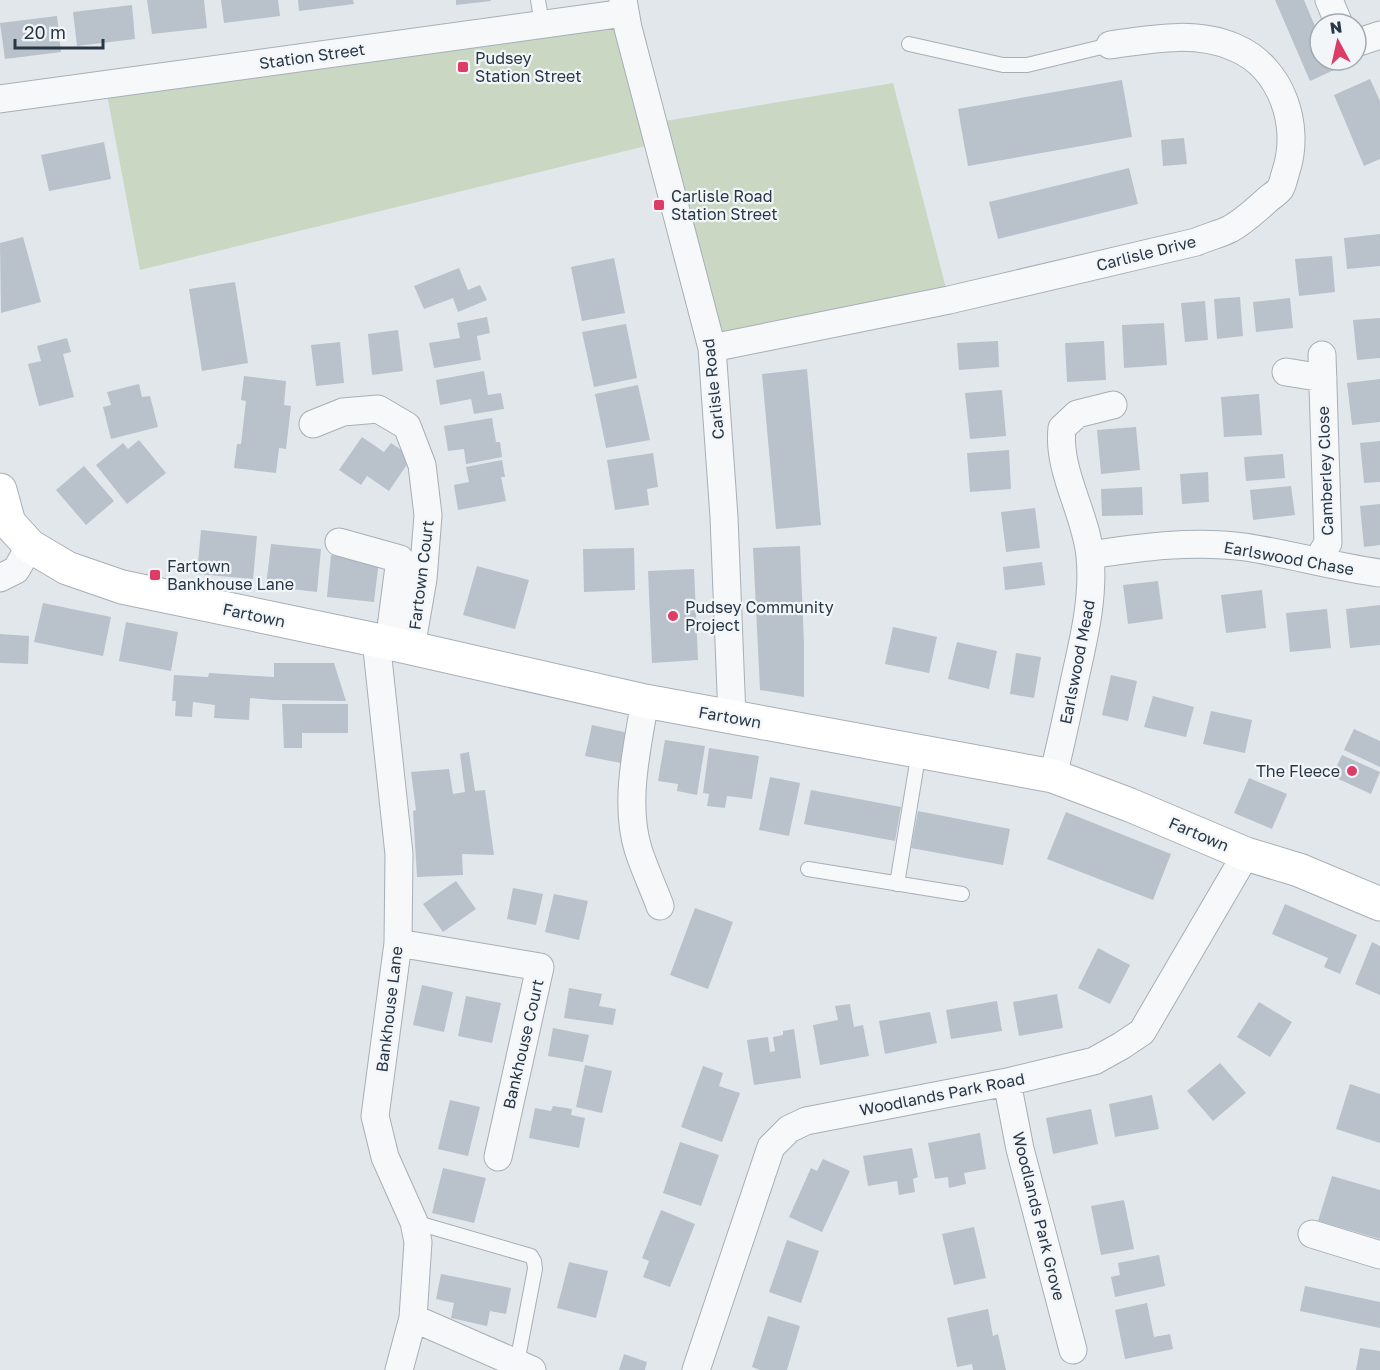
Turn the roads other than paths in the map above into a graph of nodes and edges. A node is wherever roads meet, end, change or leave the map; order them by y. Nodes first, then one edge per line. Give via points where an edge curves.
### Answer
1 (540, 12) edge
2 (626, 14) edge
3 (909, 44) dead end
4 (1110, 45) joint
5 (0, 99) edge
6 (712, 348) junction
7 (1287, 372) dead end
8 (1113, 405) dead end
9 (314, 424) dead end
10 (0, 490) edge
11 (339, 542) dead end
12 (30, 546) junction
13 (1090, 555) junction
14 (1317, 561) junction
15 (1380, 573) edge
16 (0, 578) edge
17 (392, 644) junction
18 (645, 701) junction
19 (732, 717) junction
20 (919, 751) junction
21 (1053, 776) junction
22 (1246, 854) junction
23 (808, 869) dead end
24 (897, 884) junction
25 (962, 894) dead end
26 (1380, 904) edge
27 (660, 906) dead end
28 (398, 944) junction
29 (1007, 1082) junction
30 (498, 1157) dead end
31 (414, 1222) junction
32 (1311, 1234) dead end
33 (1380, 1255) edge
34 (412, 1318) junction
35 (1073, 1350) dead end
36 (525, 1367) edge
37 (399, 1370) edge
38 (696, 1370) edge

1 - 2 street, Station Street
1 - 5 street, Station Street
2 - 6 street, Carlisle Road
3 - 4 lane via 1003,65 1027,65
4 - 6 street, Carlisle Drive via 1169,37 1204,40 1236,47 1259,62 1286,103 1291,132 1289,161 1280,189 1230,229 1196,242 949,300
6 - 19 street, Carlisle Road
7 - 14 street, Camberley Close via 1323,366 1328,543
8 - 13 street, Earlswood Mead via 1077,414 1062,428 1060,444 1084,521
9 - 17 street, Fartown Court via 343,412 378,409 407,426 422,465 428,515 423,579
10 - 12 street, Fartown via 9,523
11 - 17 street via 400,559
12 - 16 street via 16,570
12 - 17 street, Fartown via 67,568 122,588
13 - 14 street, Earlswood Chase via 1137,548 1211,545
13 - 21 street, Earlswood Mead via 1088,612
14 - 15 street, Earlswood Chase
17 - 18 street, Fartown
17 - 28 street, Bankhouse Lane
18 - 19 street, Fartown
18 - 27 street via 633,766 632,804 637,848
19 - 20 street, Fartown
20 - 21 street, Fartown
20 - 24 lane
21 - 22 street, Fartown
22 - 26 street, Fartown via 1299,870
22 - 29 street, Woodlands Park Road via 1142,1032 1094,1061
23 - 24 lane
24 - 25 lane
28 - 30 street, Bankhouse Court via 540,967
28 - 31 street, Bankhouse Lane via 375,1116 385,1157
29 - 35 street, Woodlands Park Grove via 1020,1149
29 - 38 street, Woodlands Park Road via 806,1121 789,1129 771,1147
31 - 34 street, Bankhouse Lane via 418,1242
31 - 36 lane via 531,1256 535,1269
32 - 33 street
34 - 36 street
34 - 37 street, Bankhouse Lane

